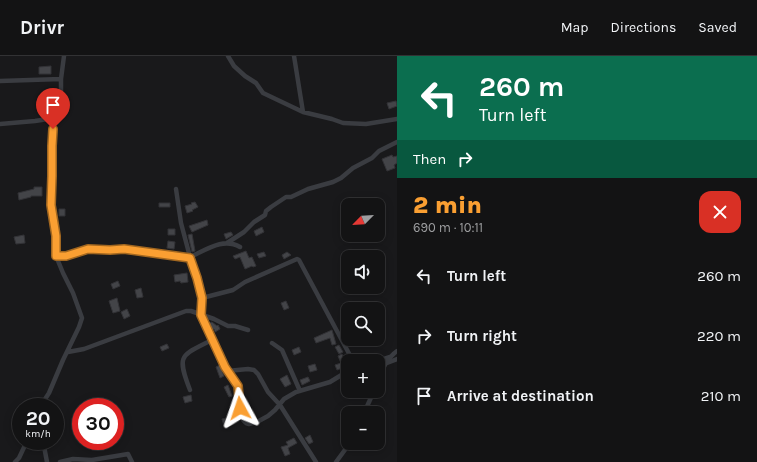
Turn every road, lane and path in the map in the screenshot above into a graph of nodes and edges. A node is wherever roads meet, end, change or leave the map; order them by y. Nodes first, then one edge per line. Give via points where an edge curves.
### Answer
1 (64, 56) edge
2 (228, 56) edge
3 (294, 56) edge
4 (61, 79) junction
5 (0, 81) edge
6 (302, 112) junction
7 (54, 118) junction
8 (397, 119) edge
9 (0, 124) edge
10 (397, 142) edge
11 (176, 189) dead end
12 (227, 243) junction
13 (240, 246) dead end
14 (56, 256) junction
15 (190, 258) junction
16 (202, 298) junction
17 (201, 315) junction
18 (248, 330) dead end
19 (212, 340) junction
20 (272, 343) dead end
21 (397, 351) edge
22 (68, 352) junction
23 (349, 354) edge
24 (390, 357) junction
25 (385, 359) edge
26 (397, 359) edge
27 (387, 363) joint
28 (227, 371) junction
29 (341, 375) edge
30 (190, 390) dead end
31 (300, 391) junction
32 (46, 398) edge
33 (280, 405) junction
34 (23, 450) edge
35 (45, 450) edge
36 (345, 450) edge
37 (15, 462) edge
38 (47, 462) edge
39 (60, 462) edge
40 (132, 462) edge
41 (316, 462) edge
42 (336, 462) edge

1 - 4 street
2 - 6 street via 234,66 256,83 266,95
3 - 6 street
4 - 5 street
4 - 7 street via 61,97
6 - 8 street via 343,123 366,124
7 - 9 street
7 - 14 street via 51,205
10 - 12 street via 333,182 286,197
11 - 15 street via 180,223
12 - 13 street
12 - 15 street via 219,243
14 - 15 street via 66,256 88,249 124,249
14 - 22 street via 82,318
15 - 16 street
16 - 17 street
16 - 23 street via 233,290 245,282 297,259 300,260
17 - 18 street via 228,326
17 - 19 street
17 - 22 street via 186,311 90,347
19 - 28 street
19 - 30 street via 190,351 182,361
20 - 31 street via 282,350
21 - 24 street
22 - 32 street
24 - 25 street
24 - 27 street
26 - 27 street
28 - 33 street via 254,370
28 - 33 street via 238,386 240,408 246,423 257,422
29 - 31 street via 330,382
31 - 33 street via 284,399
33 - 41 street
34 - 37 street
35 - 38 street
36 - 42 street
39 - 40 street via 128,454

